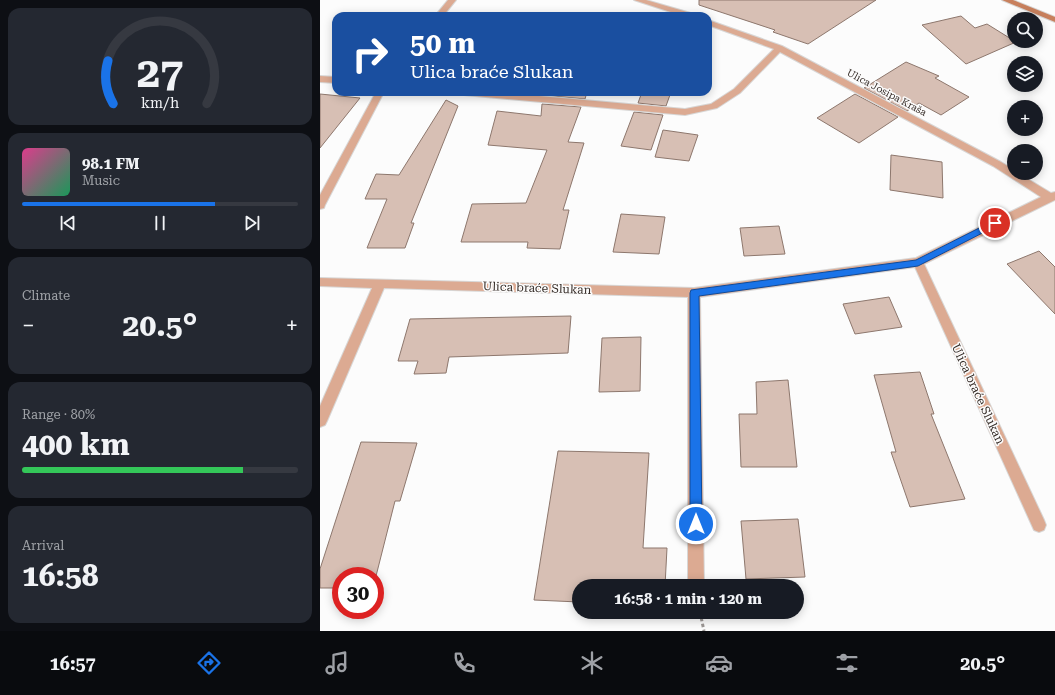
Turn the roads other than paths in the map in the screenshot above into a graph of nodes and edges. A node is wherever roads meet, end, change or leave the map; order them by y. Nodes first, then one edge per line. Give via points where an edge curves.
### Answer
1 (452, 0) edge
2 (638, 0) edge
3 (1006, 0) edge
4 (442, 12) edge
5 (678, 12) edge
6 (1055, 20) edge
7 (712, 23) edge
8 (779, 48) junction
9 (320, 79) edge
10 (332, 80) edge
11 (378, 96) edge
12 (508, 96) edge
13 (1052, 196) edge
14 (320, 206) edge
15 (918, 262) junction
16 (320, 282) edge
17 (380, 283) junction
18 (694, 293) junction
19 (320, 421) edge
20 (1039, 525) dead end
21 (696, 579) edge

1 - 4 street
2 - 5 street
3 - 6 main road
7 - 8 street, Ulica Josipa Kraša
8 - 12 street via 737,90 714,106 684,112
8 - 13 street, Ulica Josipa Kraša via 998,164
9 - 10 street
11 - 14 street
13 - 15 street, Ulica braće Slukan
15 - 18 street, Ulica braće Slukan
15 - 20 street, Ulica braće Slukan
16 - 17 street, Ulica braće Slukan
17 - 18 street, Ulica braće Slukan
17 - 19 street
18 - 21 street

